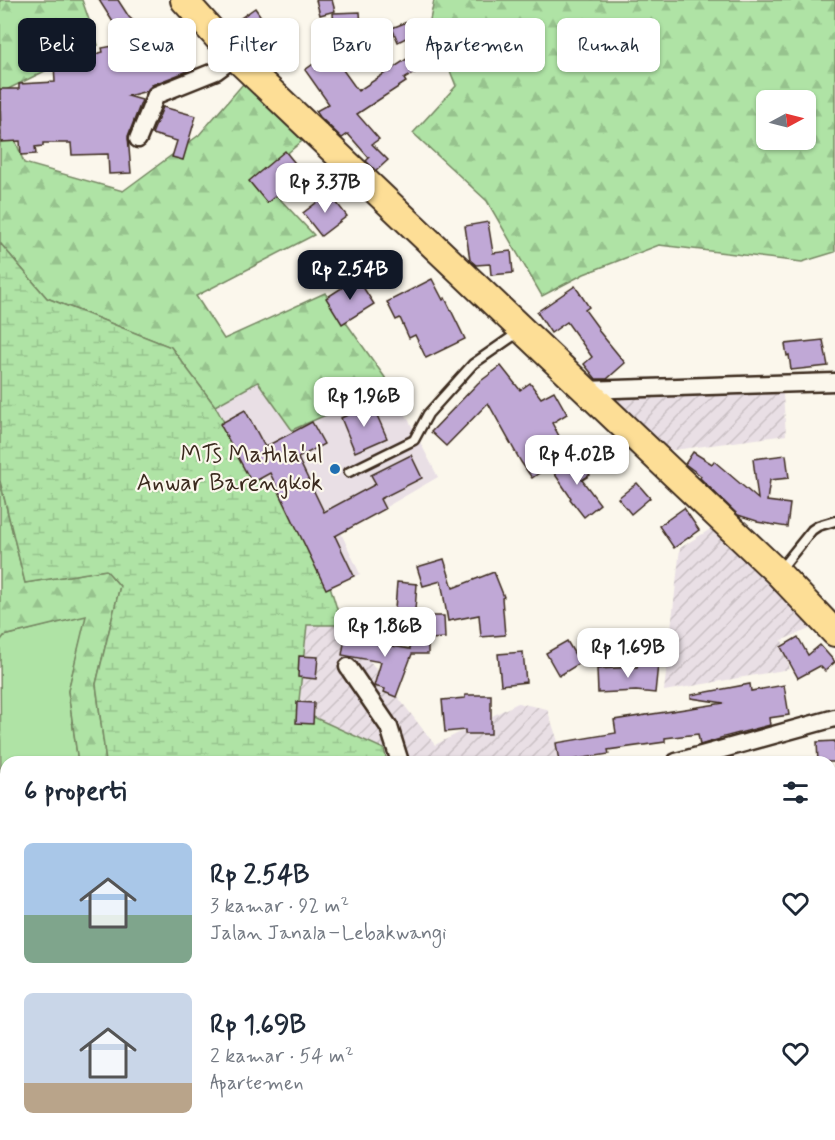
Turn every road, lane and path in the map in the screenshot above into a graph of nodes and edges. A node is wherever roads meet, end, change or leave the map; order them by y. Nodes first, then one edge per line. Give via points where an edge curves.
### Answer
1 (184, 0) edge
2 (208, 27) edge
3 (214, 72) edge
4 (251, 72) edge
5 (138, 139) dead end
6 (521, 330) junction
7 (835, 382) edge
8 (584, 390) junction
9 (349, 472) dead end
10 (835, 521) edge
11 (778, 573) junction
12 (835, 633) edge
13 (348, 667) dead end
14 (835, 718) edge
15 (398, 756) edge
16 (698, 756) edge

1 - 2 main road
3 - 5 street via 156,95
4 - 6 main road
6 - 8 main road
6 - 9 lane via 473,364 428,414 414,440
7 - 8 street
8 - 11 main road
10 - 11 lane via 812,530
11 - 12 main road
13 - 15 street via 389,727
14 - 16 street

